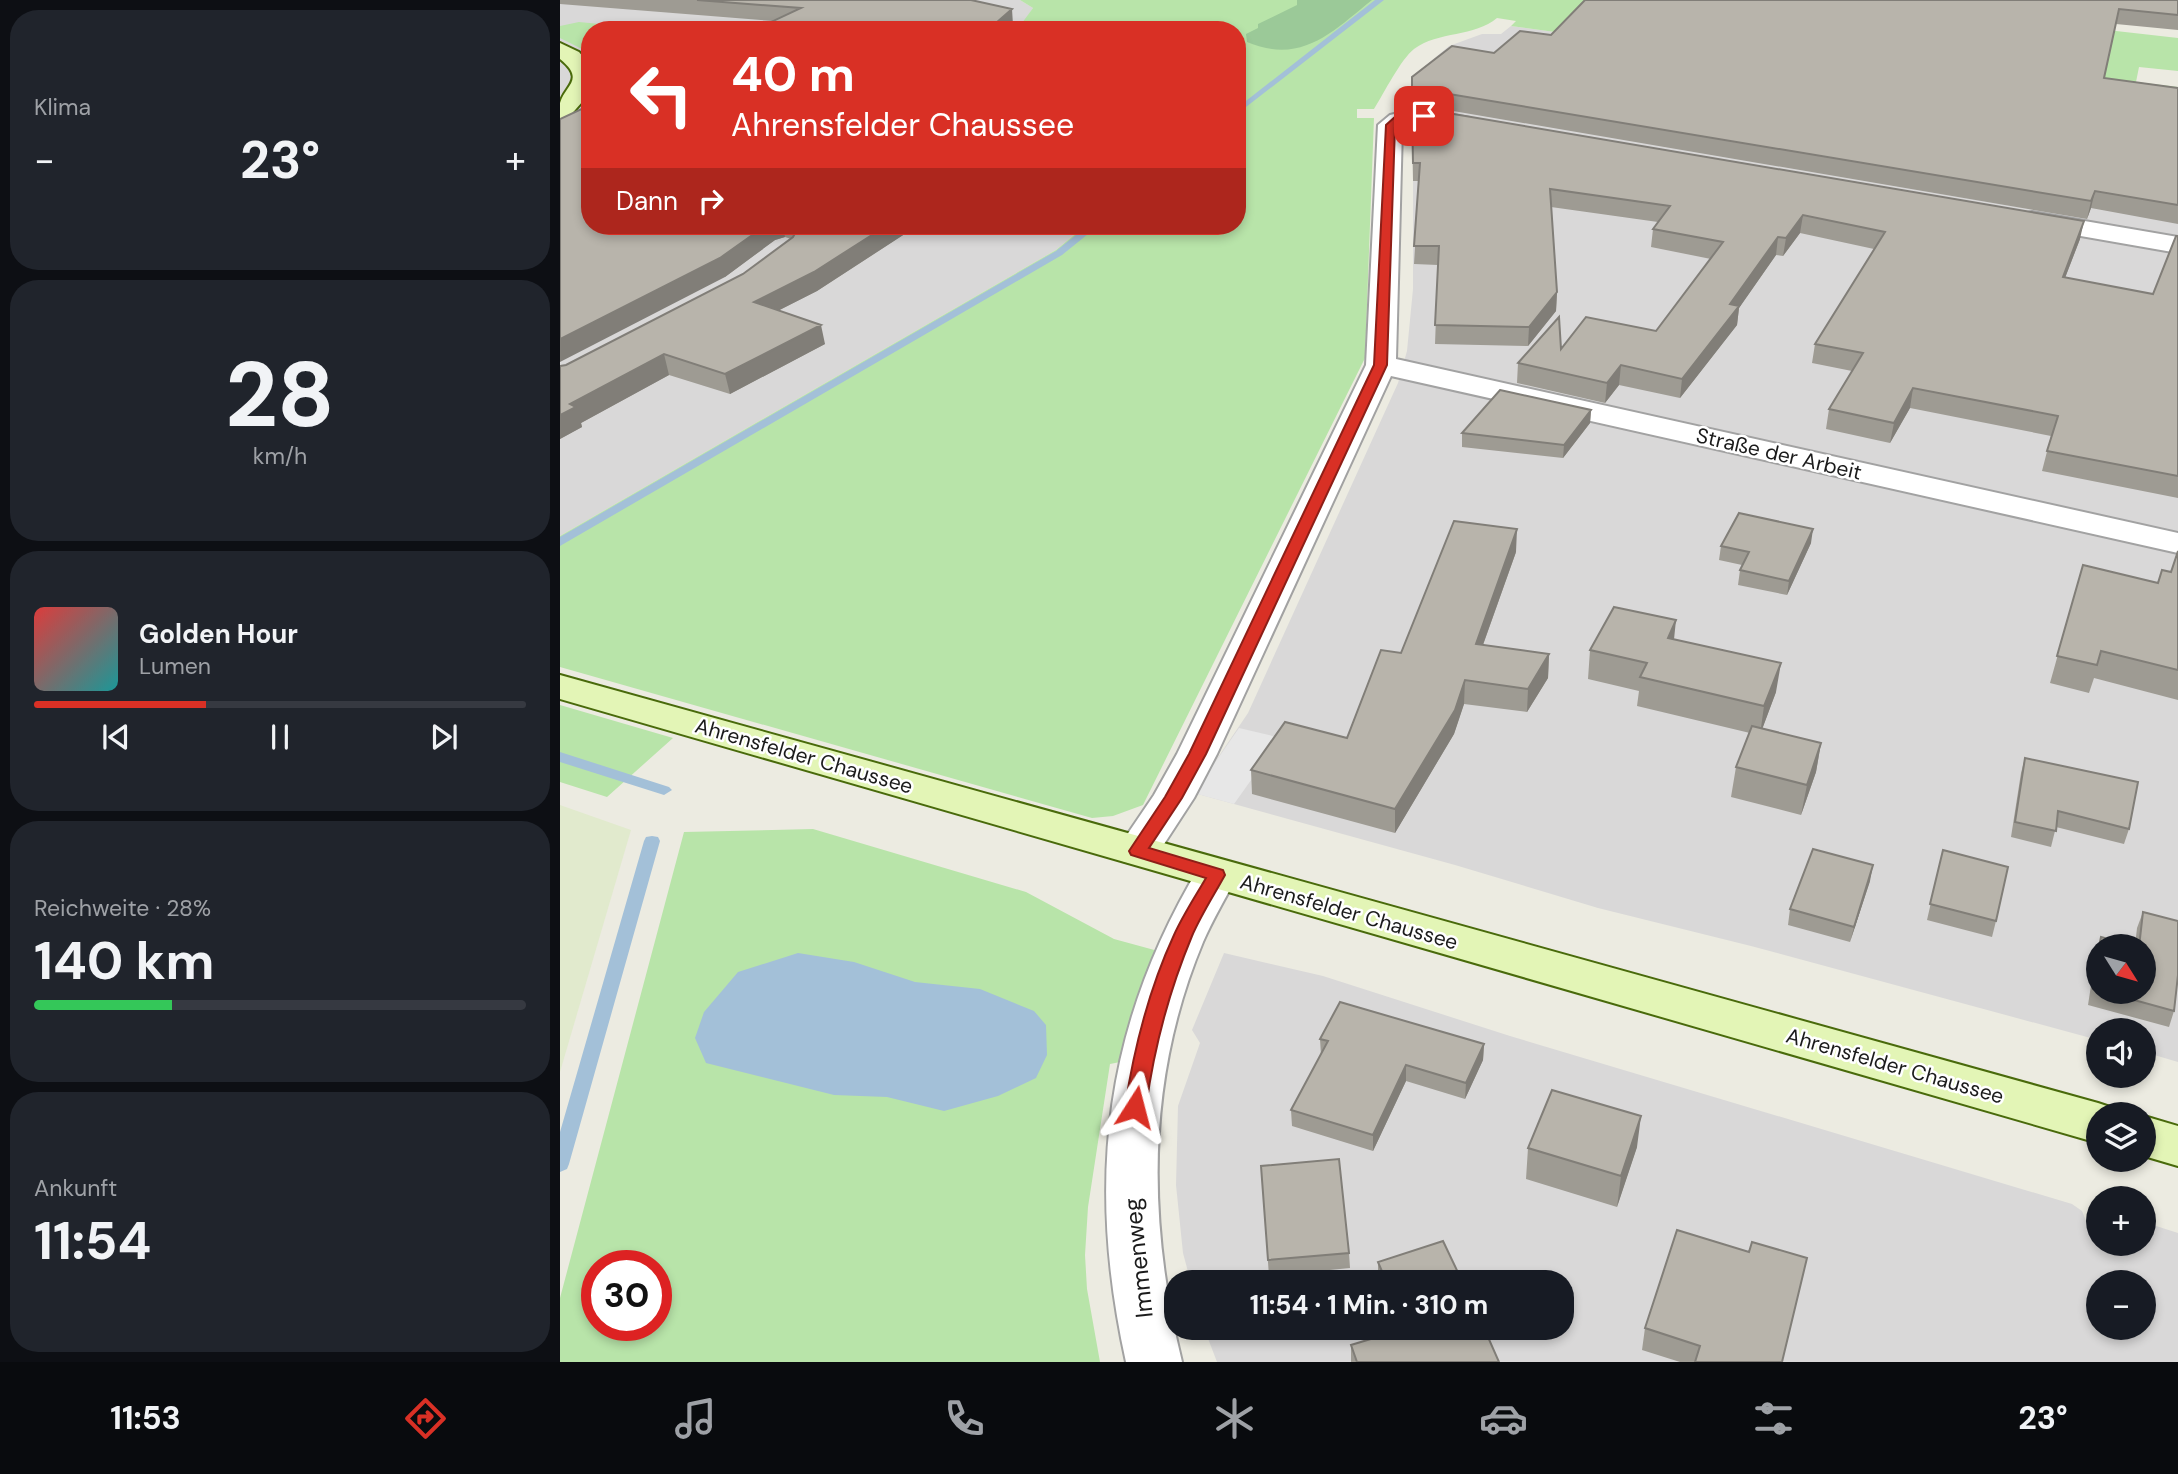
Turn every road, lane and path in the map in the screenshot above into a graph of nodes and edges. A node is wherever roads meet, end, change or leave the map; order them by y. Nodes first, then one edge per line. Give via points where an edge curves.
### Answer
1 (560, 50) edge
2 (581, 66) edge
3 (581, 91) edge
4 (560, 113) edge
5 (1489, 128) edge
6 (2006, 215) edge
7 (2178, 245) edge
8 (1381, 365) junction
9 (2178, 543) edge
10 (560, 687) edge
11 (1138, 851) junction
12 (1216, 875) junction
13 (2086, 1121) edge
14 (2156, 1140) edge
15 (2178, 1146) edge
16 (1154, 1362) edge

1 - 2 main road
3 - 4 main road
5 - 8 street via 1424,116 1399,118 1391,125
6 - 7 street
8 - 9 street, Straße der Arbeit
8 - 11 street via 1197,754
10 - 11 main road, Ahrensfelder Chaussee
11 - 12 main road, Ahrensfelder Chaussee
12 - 13 main road, Ahrensfelder Chaussee
12 - 16 street, Immenweg via 1184,934 1163,989 1143,1057 1135,1107 1132,1248
14 - 15 main road

